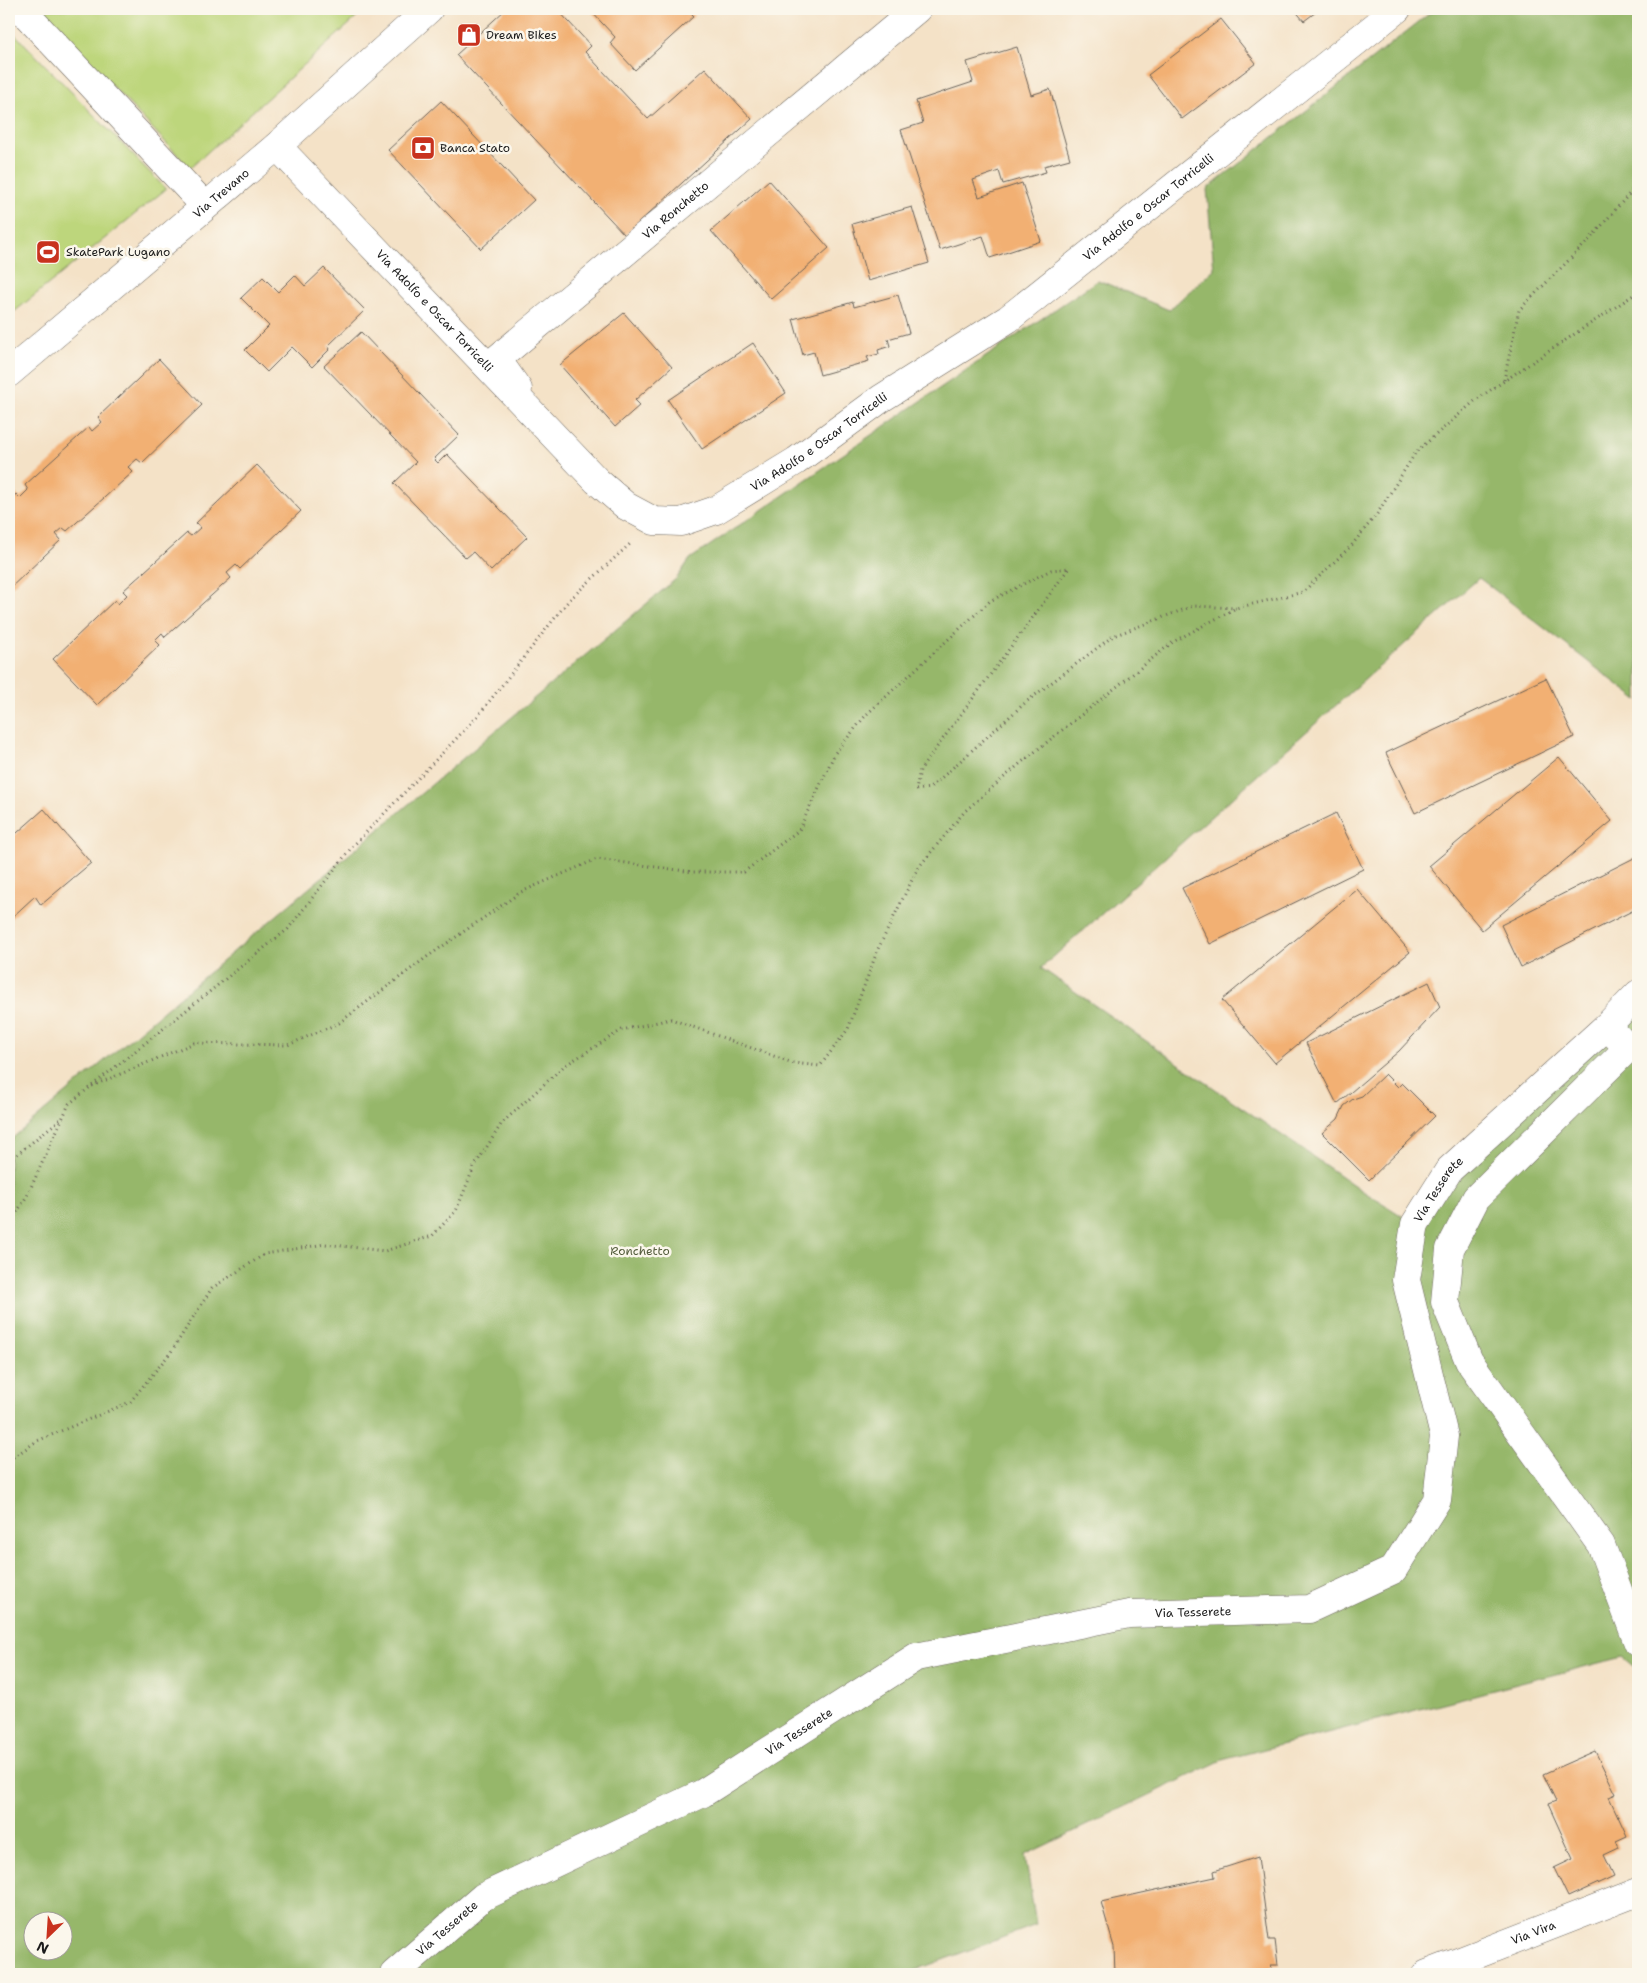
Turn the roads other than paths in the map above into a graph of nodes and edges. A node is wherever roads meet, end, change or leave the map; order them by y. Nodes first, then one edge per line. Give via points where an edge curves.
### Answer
1 (21, 9) edge
2 (429, 9) edge
3 (917, 9) edge
4 (1397, 9) edge
5 (277, 146) junction
6 (205, 206) junction
7 (9, 373) edge
8 (544, 428) junction
9 (1638, 994) edge
10 (1607, 1026) junction
11 (1638, 1643) edge
12 (1638, 1892) edge
13 (394, 1974) edge
14 (1427, 1974) edge

1 - 6 street
2 - 5 street, Via Trevano
3 - 8 street, Via Ronchetto via 497,358
4 - 8 street, Via Adolfo e Oscar Torricelli via 1008,319 882,398 796,461 716,510 681,522 654,521 626,506
5 - 6 street, Via Trevano
5 - 8 street, Via Adolfo e Oscar Torricelli
6 - 7 street, Via Trevano
9 - 10 street, Via Tesserete
10 - 11 street via 1628,1048 1476,1198 1450,1249 1445,1302 1469,1361 1600,1545
10 - 13 street, Via Tesserete via 1449,1170 1415,1224 1406,1280 1444,1436 1437,1500 1393,1570 1309,1609 1129,1614 916,1657 703,1793 483,1897
12 - 14 street, Via Vira

